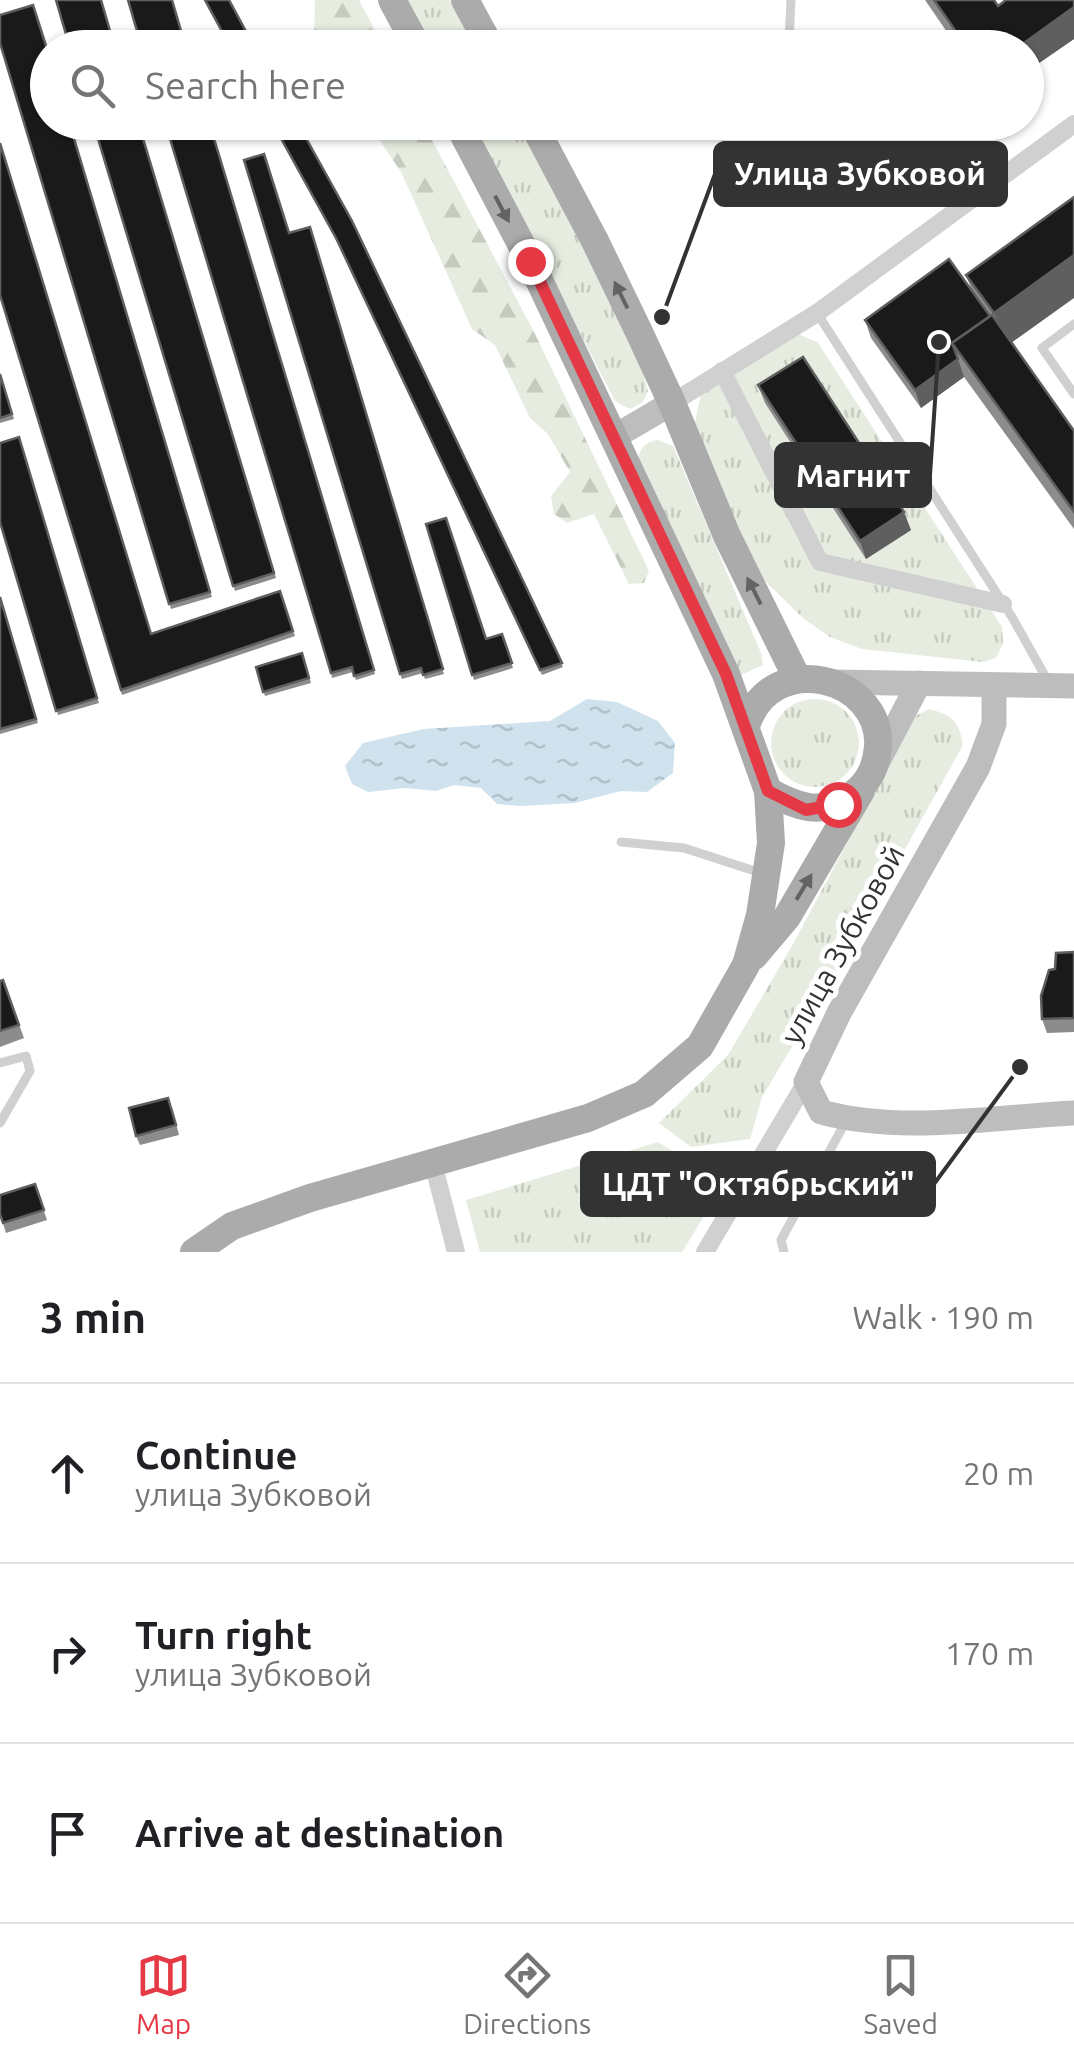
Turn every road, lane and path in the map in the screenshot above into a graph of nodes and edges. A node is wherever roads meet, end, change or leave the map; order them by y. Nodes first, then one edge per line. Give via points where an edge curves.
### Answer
1 (392, 0) edge
2 (465, 0) edge
3 (791, 0) edge
4 (408, 30) edge
5 (481, 30) edge
6 (790, 30) edge
7 (1074, 124) edge
8 (466, 140) edge
9 (542, 140) edge
10 (817, 313) junction
11 (1074, 324) edge
12 (722, 371) junction
13 (1074, 394) edge
14 (672, 403) junction
15 (614, 437) junction
16 (1003, 604) junction
17 (798, 678) junction
18 (832, 682) junction
19 (920, 683) junction
20 (1062, 685) edge
21 (994, 686) junction
22 (746, 726) junction
23 (870, 775) junction
24 (768, 791) junction
25 (621, 842) dead end
26 (766, 875) junction
27 (746, 965) junction
28 (0, 1063) edge
29 (806, 1082) junction
30 (1074, 1113) edge
31 (847, 1119) junction
32 (0, 1123) edge
33 (433, 1163) junction
34 (781, 1240) junction
35 (194, 1252) edge
36 (456, 1252) edge
37 (705, 1252) edge
38 (774, 1252) edge
39 (784, 1252) edge

1 - 4 main road
2 - 5 main road
3 - 6 lane
7 - 10 street
8 -> 15 main road
14 -> 9 main road
10 - 12 street
10 - 16 lane
11 - 13 lane via 1042,348
12 - 14 street
12 - 16 street via 820,562
14 - 15 street
17 -> 14 main road via 726,536
15 - 22 main road
16 - 20 lane
17 - 18 main road
17 - 22 main road via 764,693
18 - 19 street
18 - 23 main road via 862,701 874,718 879,732
19 - 21 street
19 - 23 street
20 - 21 street
21 - 29 street, улица Зубковой via 994,724 978,767
22 - 24 main road
23 - 24 main road via 838,804 806,810
27 -> 23 main road via 787,917
24 - 26 main road
25 - 26 lane via 684,848
26 - 27 main road
27 - 33 main road via 700,1046 644,1094 588,1118
28 - 32 lane via 26,1056 30,1071
29 - 31 street, улица Зубковой via 821,1112
29 - 37 street
30 - 31 street
31 - 34 lane
33 - 35 main road via 232,1226
33 - 36 street
34 - 38 lane
34 - 39 lane

